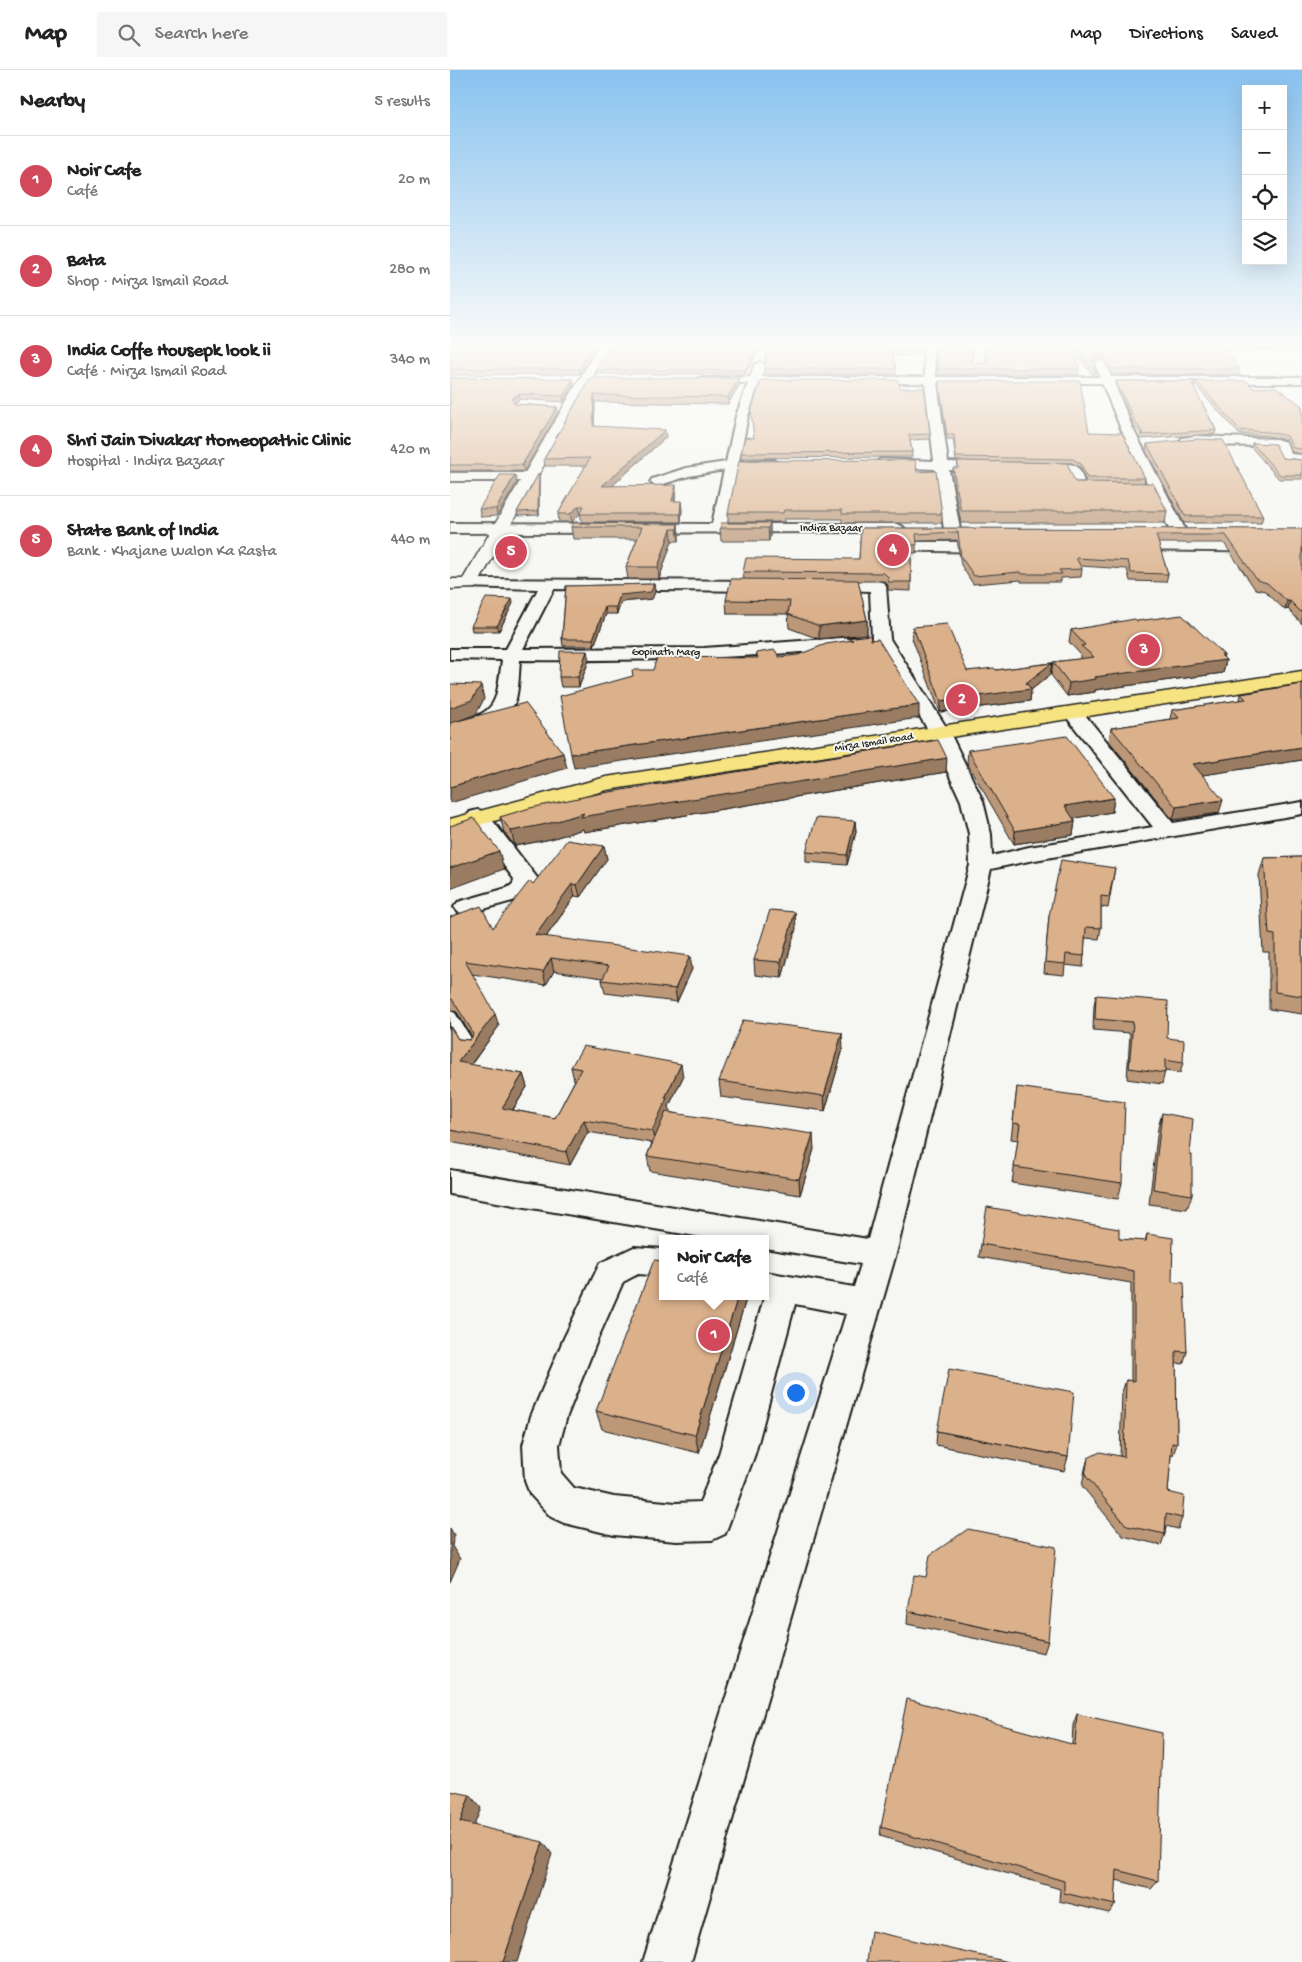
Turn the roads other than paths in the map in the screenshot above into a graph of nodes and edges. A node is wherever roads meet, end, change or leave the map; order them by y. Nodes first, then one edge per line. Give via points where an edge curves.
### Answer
1 (552, 432) edge
2 (739, 432) edge
3 (937, 432) edge
4 (1128, 432) edge
5 (1173, 444) edge
6 (1134, 445) junction
7 (1150, 445) edge
8 (1302, 459) edge
9 (872, 463) edge
10 (732, 464) junction
11 (792, 464) edge
12 (942, 467) junction
13 (1007, 468) edge
14 (1026, 468) edge
15 (450, 477) edge
16 (530, 477) junction
17 (657, 482) dead end
18 (1156, 489) junction
19 (450, 528) edge
20 (501, 528) junction
21 (718, 529) junction
22 (776, 529) junction
23 (923, 529) junction
24 (952, 529) junction
25 (1157, 529) edge
26 (1177, 529) junction
27 (1196, 529) edge
28 (475, 545) dead end
29 (491, 545) junction
30 (511, 545) dead end
31 (769, 546) edge
32 (866, 546) edge
33 (1302, 546) edge
34 (924, 547) junction
35 (974, 547) junction
36 (1010, 547) edge
37 (1106, 547) edge
38 (450, 584) edge
39 (469, 584) junction
40 (548, 585) junction
41 (781, 586) edge
42 (810, 586) edge
43 (881, 639) junction
44 (450, 654) edge
45 (512, 654) junction
46 (1302, 677) edge
47 (1074, 714) junction
48 (450, 732) edge
49 (940, 733) junction
50 (1302, 808) edge
51 (478, 816) junction
52 (450, 826) edge
53 (1167, 830) junction
54 (981, 865) junction
55 (466, 906) dead end
56 (450, 1016) edge
57 (469, 1047) edge
58 (450, 1182) edge
59 (767, 1235) edge
60 (769, 1235) edge
61 (880, 1254) junction
62 (659, 1263) edge
63 (774, 1286) edge
64 (865, 1303) junction
65 (667, 1962) edge

1 - 16 street
2 - 10 street
3 - 12 street
4 - 6 street
5 - 8 street via 1196,440 1270,442 1281,445 1286,458
6 - 7 street
6 - 18 street
9 - 12 street via 921,463
10 - 11 street
10 - 17 street via 682,472
10 - 21 street
12 - 13 street
12 - 24 street
14 - 18 street via 1072,469 1079,489
15 - 16 street
16 - 20 street
18 - 26 street
19 - 20 street, Indira Bazaar
20 - 21 street, Indira Bazaar
20 - 29 street
21 - 22 street, Indira Bazaar
22 - 23 street, Indira Bazaar
22 - 31 street
23 - 24 street, Indira Bazaar
23 - 34 street
24 - 35 street, Indira Bazaar via 970,529
25 - 26 street
26 - 27 street
28 - 29 street
29 - 30 street
29 - 39 street
32 - 34 street
33 - 37 street
34 - 35 street
35 - 36 street
38 - 39 street
39 - 40 street
40 - 41 street
40 - 45 street
42 - 43 street via 878,586
43 - 45 street, Gopinath Marg via 789,650
43 - 49 street
44 - 45 street, Gopinath Marg
45 - 48 street via 506,700 499,711 482,722
46 - 47 highway, Mirza Ismail Road
47 - 49 highway, Mirza Ismail Road
47 - 53 street
49 - 51 highway, Mirza Ismail Road via 606,784
49 - 54 street via 972,801 980,834
50 - 53 street
51 - 52 highway, Mirza Ismail Road
51 - 55 street via 526,879 524,887 515,893
53 - 54 street
54 - 61 street
56 - 57 lane
58 - 59 street
60 - 61 street
61 - 64 street
62 - 63 street via 634,1260 611,1273 549,1416 541,1446 543,1481 564,1504 614,1516 676,1522 712,1521 737,1454
63 - 64 street
64 - 65 street

